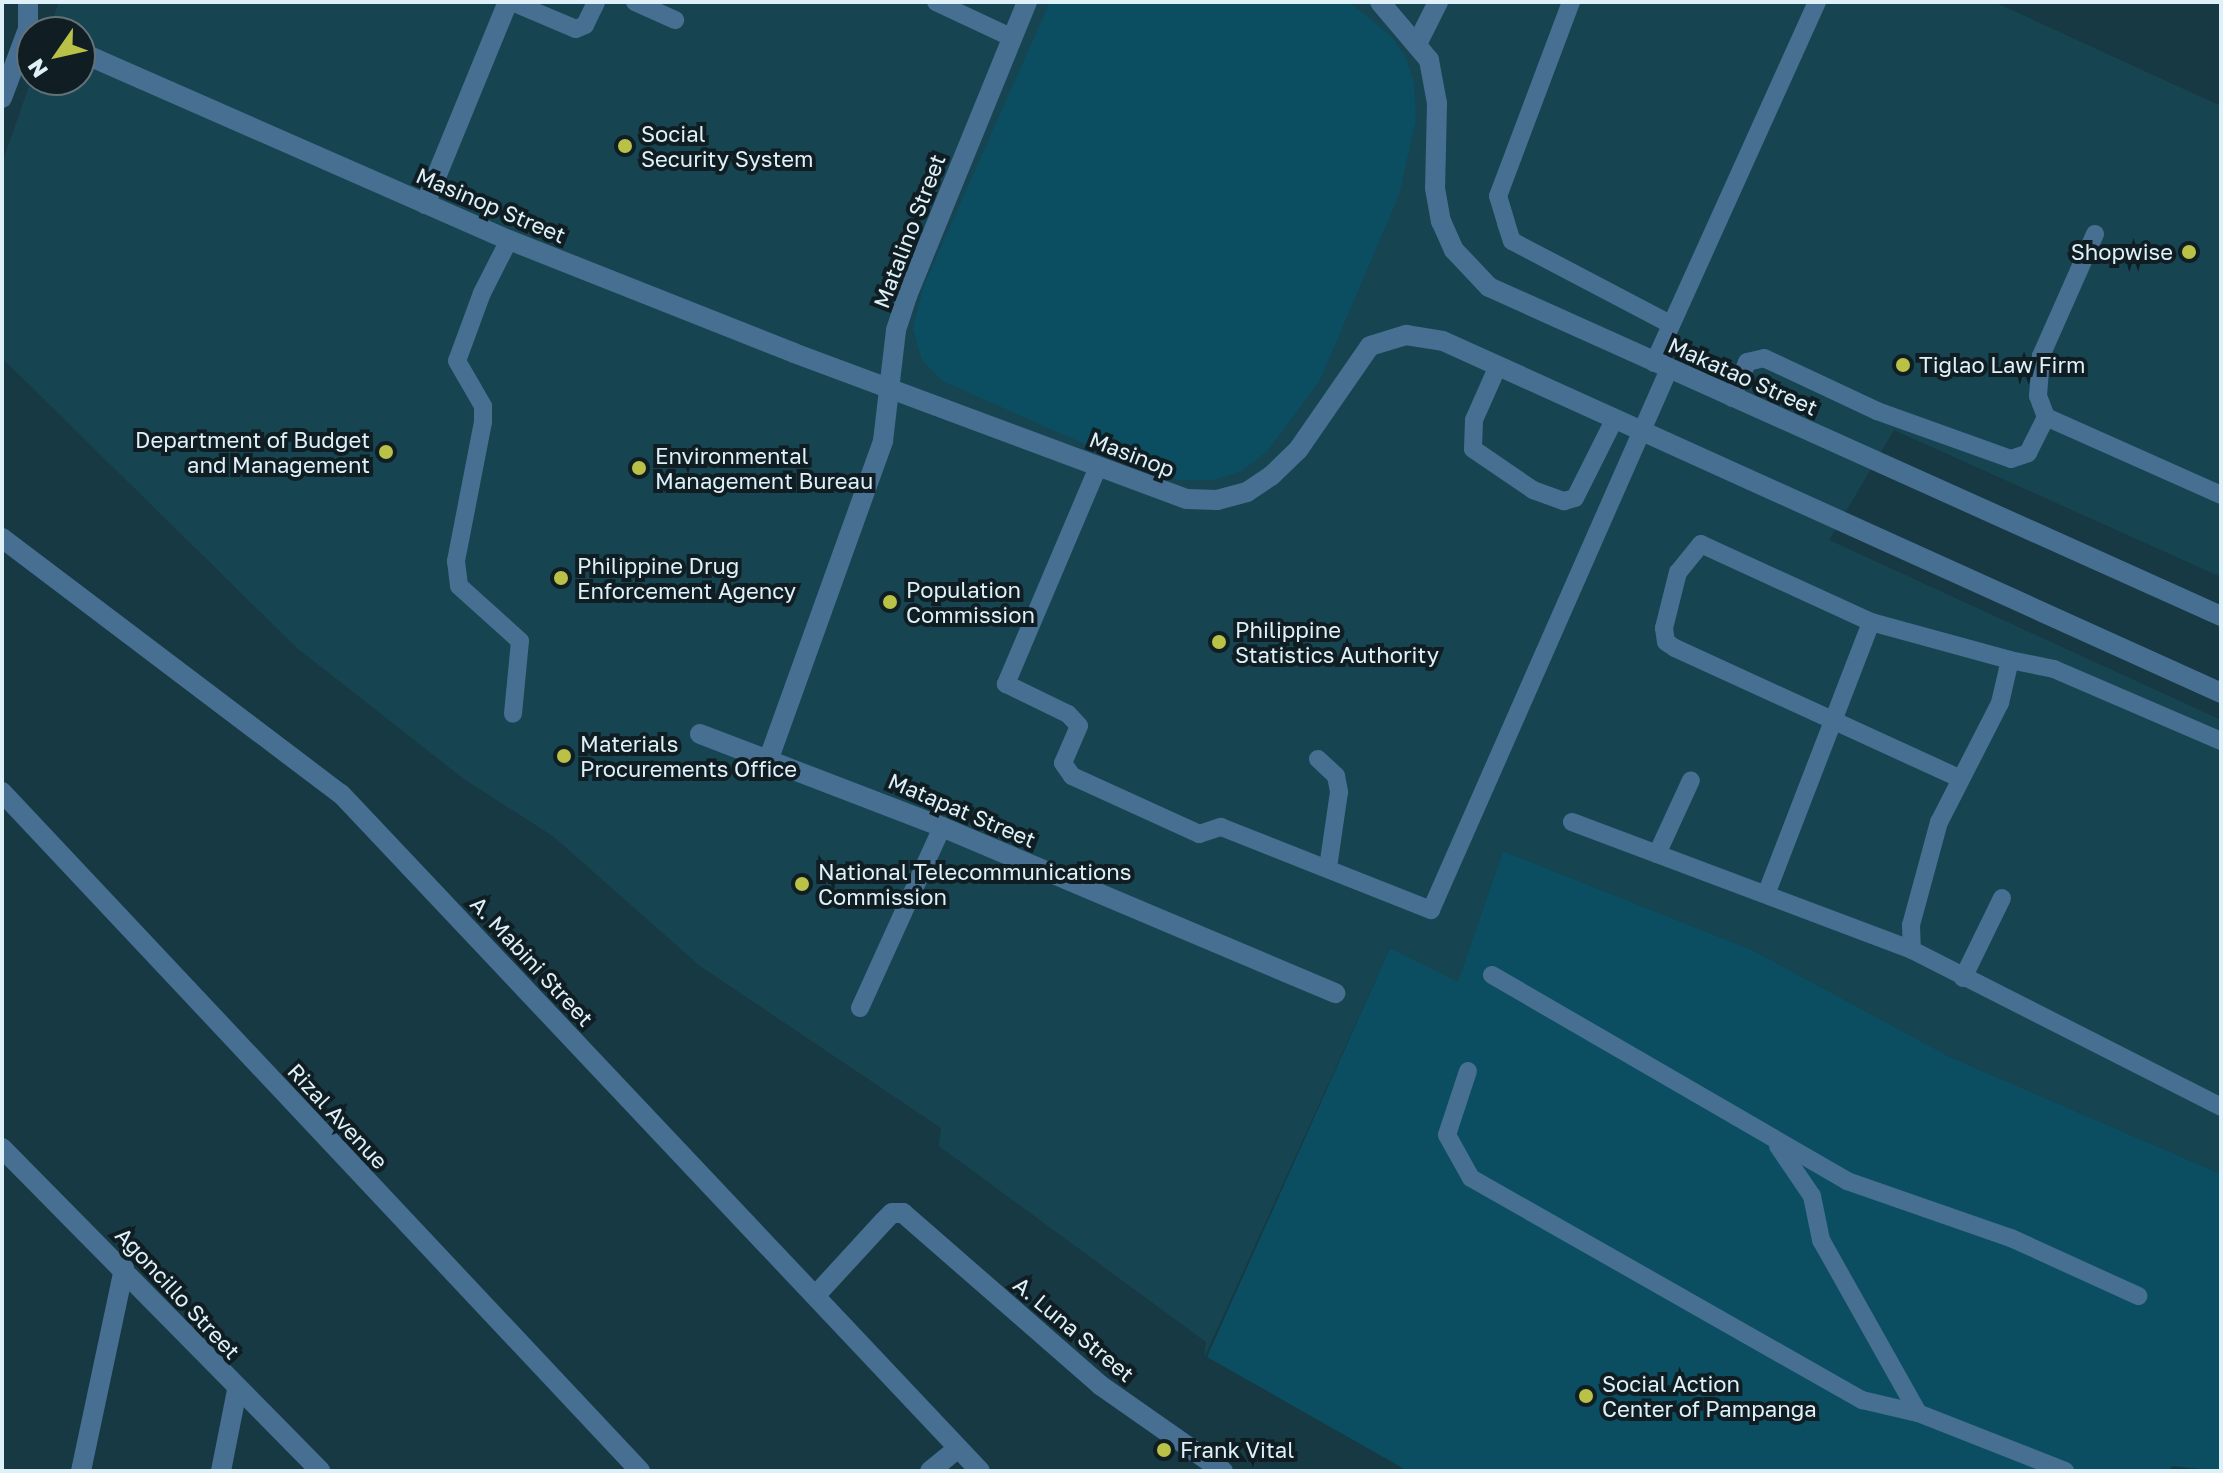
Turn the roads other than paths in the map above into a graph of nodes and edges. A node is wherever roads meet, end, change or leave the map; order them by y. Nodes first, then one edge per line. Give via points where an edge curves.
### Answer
1 (510, 2) edge
2 (596, 2) edge
3 (635, 2) edge
4 (936, 2) edge
5 (1027, 2) edge
6 (1380, 2) edge
7 (1438, 2) edge
8 (1571, 2) edge
9 (1817, 2) edge
10 (675, 20) dead end
11 (1013, 38) junction
12 (1418, 42) junction
13 (96, 59) edge
14 (16, 66) edge
15 (2, 98) edge
16 (425, 204) junction
17 (2095, 234) dead end
18 (509, 240) junction
19 (1670, 324) junction
20 (1662, 366) junction
21 (1497, 368) junction
22 (890, 385) junction
23 (1732, 398) junction
24 (2046, 417) junction
25 (1613, 422) junction
26 (1640, 434) junction
27 (1098, 467) junction
28 (2221, 495) edge
29 (2, 538) edge
30 (2221, 616) edge
31 (1871, 622) junction
32 (2010, 660) junction
33 (2221, 693) edge
34 (513, 714) dead end
35 (1836, 719) junction
36 (700, 734) dead end
37 (2221, 741) edge
38 (769, 758) junction
39 (1318, 759) dead end
40 (1959, 778) junction
41 (1691, 780) dead end
42 (2, 792) edge
43 (1572, 822) dead end
44 (942, 827) junction
45 (1657, 854) junction
46 (1328, 867) junction
47 (1767, 892) junction
48 (2002, 898) dead end
49 (1912, 950) junction
50 (1492, 975) dead end
51 (1963, 978) junction
52 (1335, 993) dead end
53 (860, 1008) dead end
54 (1468, 1071) dead end
55 (2221, 1107) edge
56 (1776, 1144) junction
57 (2, 1148) edge
58 (124, 1269) junction
59 (816, 1295) junction
60 (2138, 1296) dead end
61 (237, 1390) junction
62 (1918, 1413) junction
63 (958, 1448) junction
64 (81, 1471) edge
65 (221, 1471) edge
66 (320, 1471) edge
67 (640, 1471) edge
68 (930, 1471) edge
69 (980, 1471) edge
70 (1223, 1471) edge
71 (2065, 1471) edge

1 - 2 lane via 576,29 585,25
1 - 16 street
3 - 10 lane
4 - 11 lane
5 - 11 street, Matalino Street
6 - 12 street
7 - 12 street
8 - 19 lane via 1498,196 1506,223 1512,241
9 - 19 lane
11 - 22 street, Matalino Street via 907,296 896,330
12 - 20 street, Makatao Street via 1433,77 1435,188 1454,250 1489,287
13 - 16 street, Masinop Street
14 - 15 street
16 - 18 street, Masinop Street
17 - 24 lane via 2041,356 2038,396
18 - 22 street, Masinop Street via 794,353
18 - 34 lane via 457,361 483,406 483,422 456,561 459,586 520,641
19 - 20 lane
20 - 23 street, Makatao Street
20 - 26 lane
21 - 25 street
21 - 25 lane via 1474,420 1473,449 1480,459 1533,490 1564,501 1575,498
21 - 27 street, Masinop via 1443,341 1394,336 1370,346 1298,450 1247,492 1217,500 1187,499
22 - 27 street, Masinop
22 - 38 street, Matalino Street via 883,441
23 - 24 lane via 1747,362 1764,358 1877,411 2011,459 2028,453
23 - 30 street, Makatao Street
24 - 28 lane
25 - 26 street
26 - 33 street
26 - 46 lane via 1431,910
27 - 46 lane via 1006,684 1068,714 1079,726 1063,763 1072,776 1199,834 1221,827
29 - 59 street, A. Mabini Street via 341,794
31 - 32 lane
31 - 35 lane
31 - 35 lane via 1703,545 1687,555 1665,606 1666,642 1770,694
32 - 37 lane via 2054,669
32 - 40 lane via 2000,703
35 - 40 lane
35 - 47 lane
36 - 38 street, Matapat Street
38 - 44 street, Matapat Street
39 - 46 lane via 1336,776 1339,792
40 - 49 lane via 1921,885
41 - 45 lane
42 - 67 street, Rizal Avenue
43 - 45 lane
44 - 52 street, Matapat Street
44 - 53 lane
45 - 47 lane
47 - 49 lane
48 - 51 lane
49 - 51 lane
50 - 56 lane
51 - 55 lane
54 - 62 lane via 1447,1135 1471,1178 1862,1400
56 - 60 lane via 1847,1181 2011,1238
56 - 62 lane via 1812,1196 1821,1240
57 - 58 street, Agoncillo Street
58 - 61 street, Agoncillo Street
58 - 64 street
59 - 63 street, A. Mabini Street
59 - 70 street, A. Luna Street via 892,1213 903,1213 1100,1385
61 - 65 street
61 - 66 street, Agoncillo Street
62 - 71 lane
63 - 68 street
63 - 69 street, A. Mabini Street

